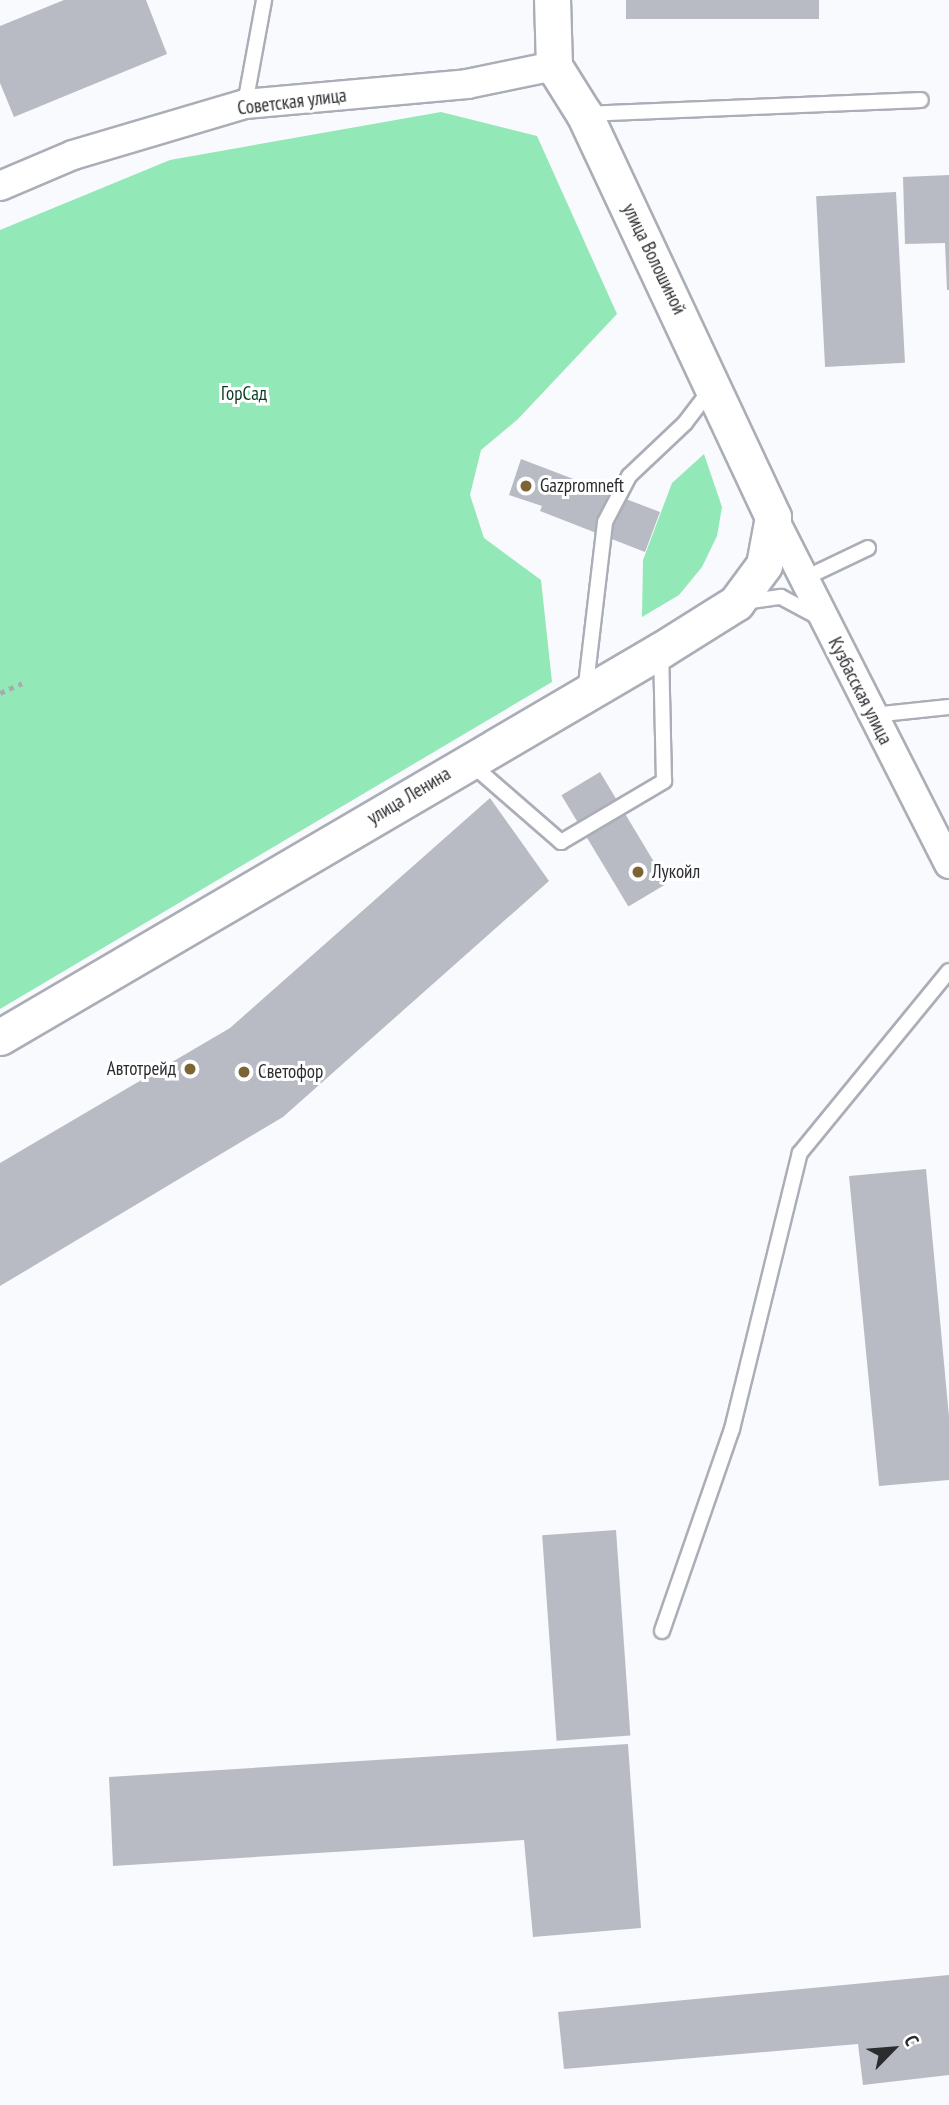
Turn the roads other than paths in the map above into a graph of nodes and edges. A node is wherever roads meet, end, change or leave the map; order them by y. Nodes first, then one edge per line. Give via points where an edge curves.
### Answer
1 (264, 0) edge
2 (552, 0) edge
3 (554, 66) junction
4 (921, 100) dead end
5 (245, 104) junction
6 (584, 114) junction
7 (0, 186) edge
8 (714, 386) junction
9 (773, 517) junction
10 (868, 548) dead end
11 (803, 579) junction
12 (736, 603) junction
13 (824, 620) junction
14 (661, 650) junction
15 (585, 694) junction
16 (949, 707) edge
17 (873, 715) junction
18 (468, 761) junction
19 (949, 864) edge
20 (949, 971) edge
21 (0, 1037) edge
22 (662, 1632) dead end

1 - 5 lane
2 - 3 street
3 - 5 street, Советская улица via 467,84
3 - 6 street, улица Волошиной
4 - 6 lane
5 - 7 street, Советская улица via 73,155
6 - 8 street, улица Волошиной
8 - 9 street, улица Волошиной
8 - 15 lane via 685,423 629,476 605,522
9 - 11 street, Кузбасская улица
9 - 12 street, улица Ленина via 764,565
10 - 11 lane
11 - 13 street, Кузбасская улица
12 - 13 lane via 781,597
12 - 14 street, улица Ленина
13 - 17 street, Кузбасская улица
14 - 15 street, улица Ленина
14 - 18 lane via 664,781 561,842
15 - 18 street, улица Ленина
16 - 17 lane
17 - 19 street, Кузбасская улица
18 - 21 street, улица Ленина
20 - 22 lane via 800,1153 732,1429

